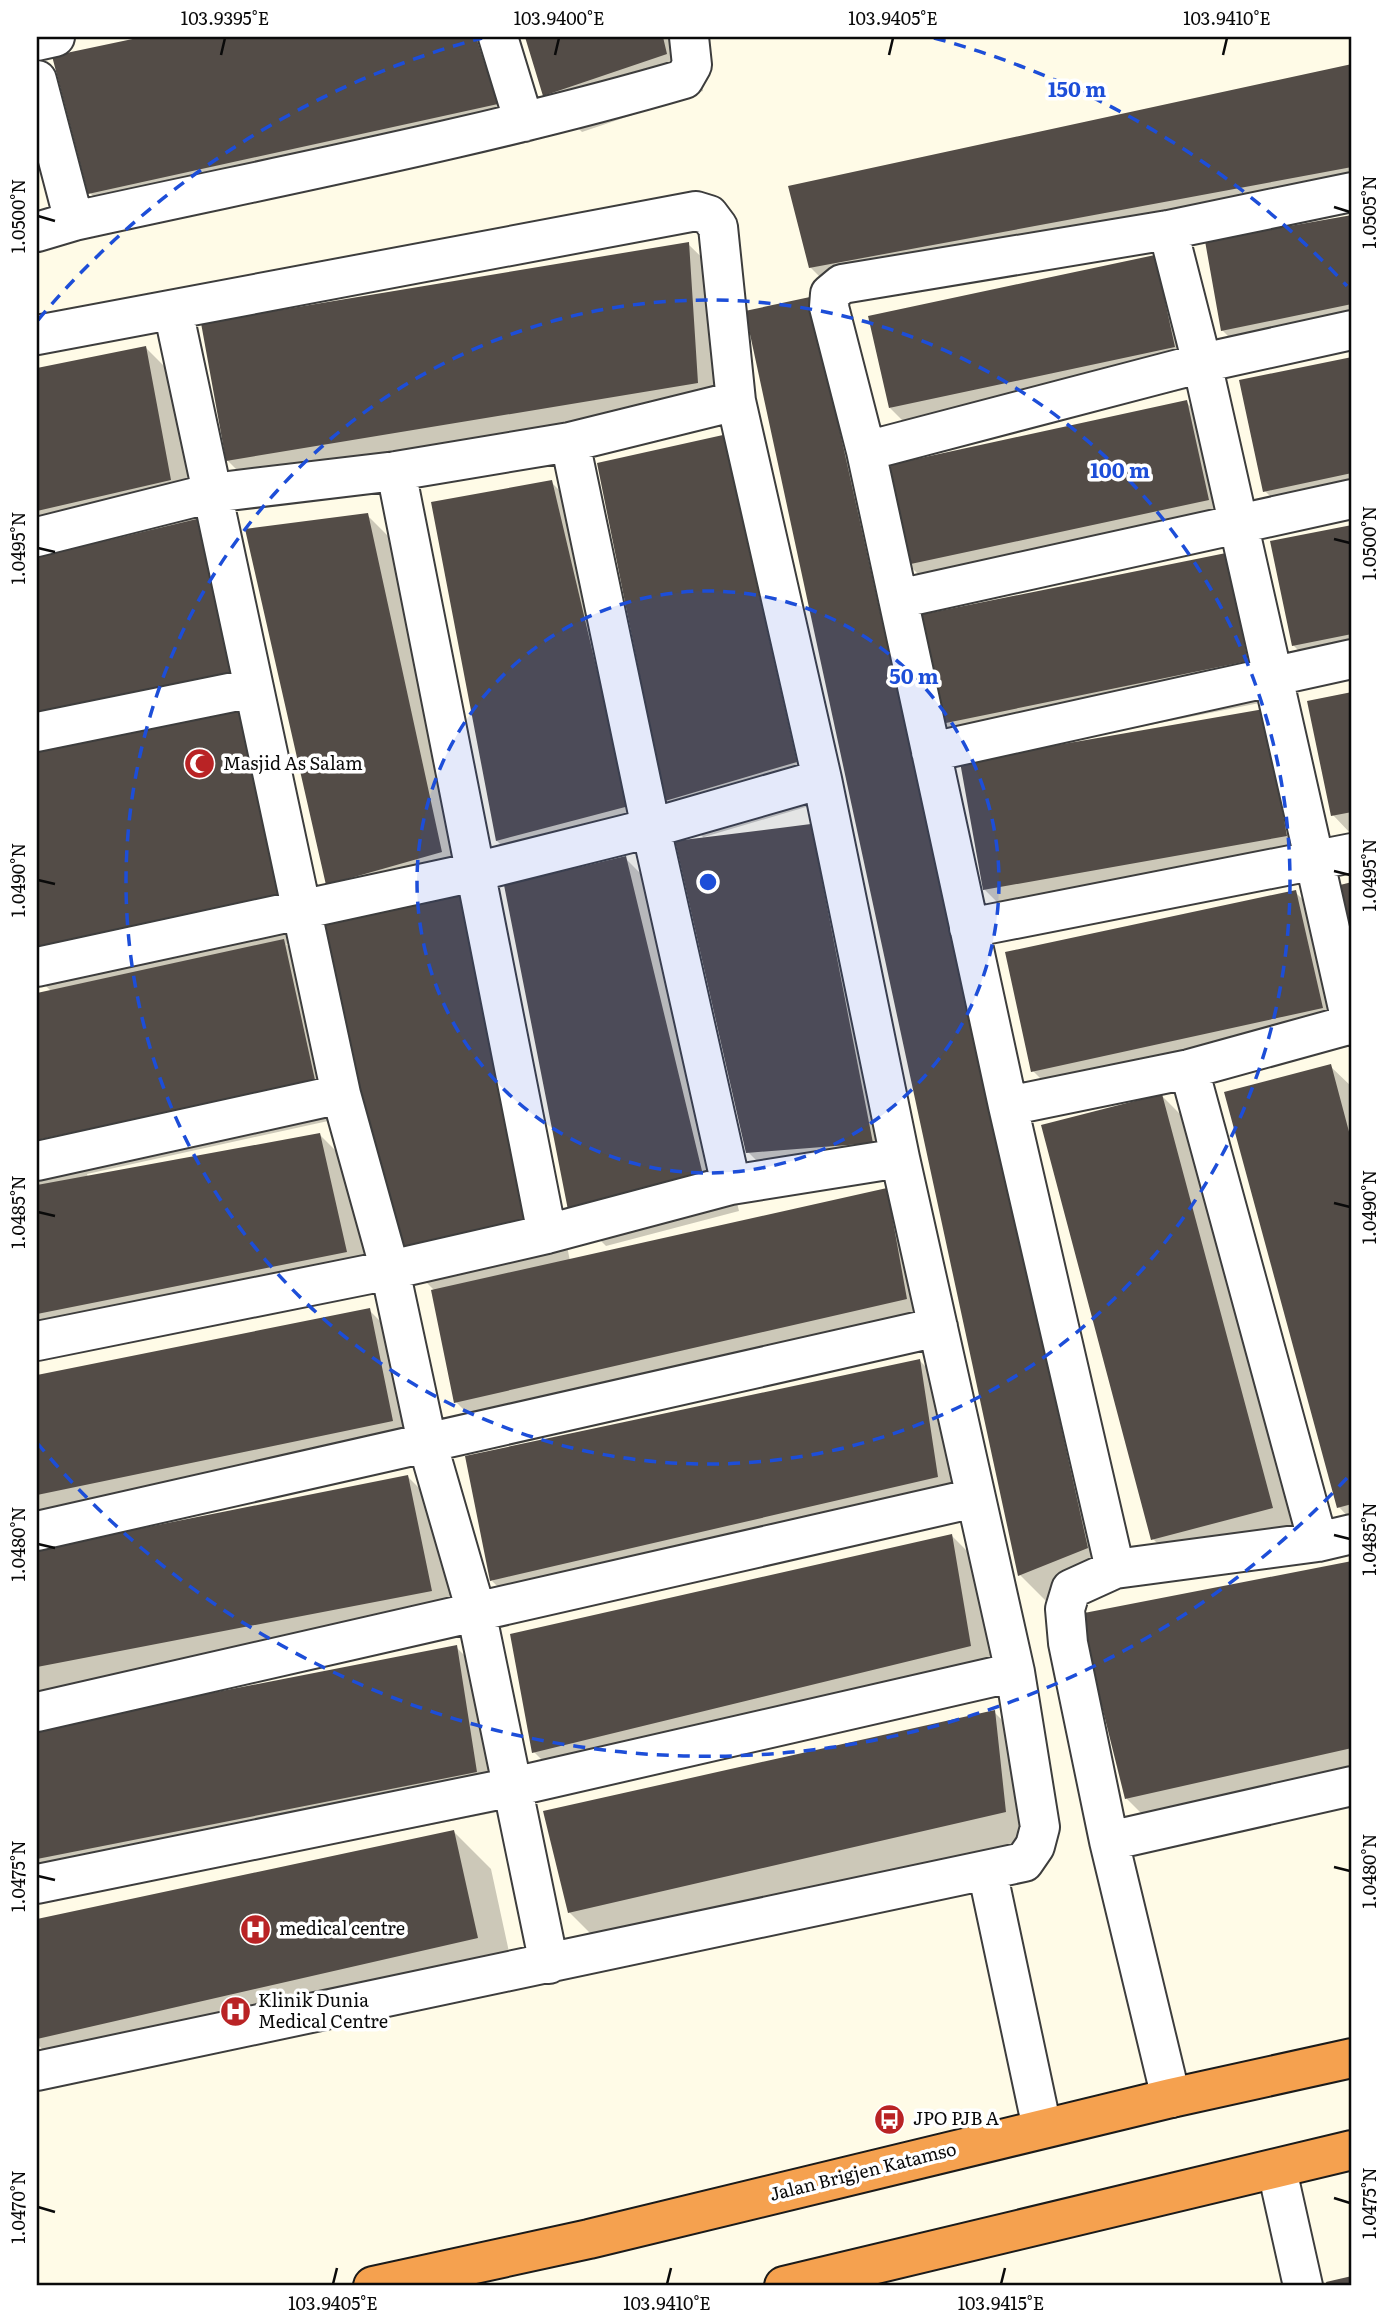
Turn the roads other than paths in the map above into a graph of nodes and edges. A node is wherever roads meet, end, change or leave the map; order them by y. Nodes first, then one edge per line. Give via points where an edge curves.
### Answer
1 (55, 37) edge
2 (498, 37) edge
3 (689, 37) edge
4 (37, 41) edge
5 (37, 80) edge
6 (524, 122) junction
7 (1352, 192) edge
8 (74, 221) junction
9 (1168, 230) junction
10 (37, 232) edge
11 (173, 310) junction
12 (1352, 330) edge
13 (37, 335) edge
14 (1202, 363) junction
15 (736, 401) junction
16 (570, 442) junction
17 (866, 451) junction
18 (396, 471) junction
19 (212, 493) junction
20 (1352, 499) edge
21 (1239, 524) junction
22 (37, 537) edge
23 (898, 599) junction
24 (1352, 659) edge
25 (1273, 675) junction
26 (253, 688) junction
27 (37, 732) edge
28 (931, 752) junction
29 (822, 779) junction
30 (651, 828) junction
31 (1334, 857) edge
32 (475, 872) junction
33 (300, 909) junction
34 (969, 928) junction
35 (37, 967) edge
36 (1352, 1025) edge
37 (1189, 1069) junction
38 (341, 1094) junction
39 (1008, 1106) junction
40 (900, 1158) junction
41 (37, 1161) edge
42 (731, 1185) junction
43 (547, 1234) junction
44 (390, 1270) junction
45 (938, 1327) junction
46 (37, 1341) edge
47 (427, 1442) junction
48 (975, 1498) junction
49 (37, 1531) edge
50 (1335, 1538) edge
51 (1115, 1569) junction
52 (475, 1611) junction
53 (1015, 1672) junction
54 (37, 1712) edge
55 (1352, 1786) edge
56 (513, 1787) junction
57 (1109, 1840) junction
58 (987, 1870) junction
59 (37, 1884) edge
60 (549, 1964) junction
61 (1352, 2058) edge
62 (37, 2071) edge
63 (1171, 2098) junction
64 (1042, 2129) junction
65 (1352, 2150) edge
66 (1278, 2170) junction
67 (373, 2286) edge
68 (785, 2286) edge
69 (1303, 2286) edge

1 - 4 street
2 - 6 street
3 - 6 street via 692,65 684,79
5 - 8 street
6 - 8 street
7 - 9 street
8 - 10 street
9 - 14 street
9 - 17 street via 842,284 830,294 829,307
11 - 13 street
11 - 15 street via 696,211 709,215 718,227
11 - 19 street
12 - 14 street
14 - 17 street
14 - 21 street
15 - 16 street
15 - 29 street
16 - 18 street
16 - 30 street
17 - 23 street
18 - 19 street
18 - 32 street
19 - 22 street
19 - 26 street
20 - 21 street
21 - 23 street
21 - 25 street
23 - 28 street
24 - 25 street
25 - 28 street
25 - 31 street
26 - 27 street
26 - 33 street
28 - 34 street
29 - 30 street
29 - 40 street
30 - 32 street
30 - 42 street
31 - 34 street
31 - 36 street
32 - 33 street
32 - 43 street
33 - 35 street
33 - 38 street
34 - 39 street
36 - 37 street
37 - 39 street
37 - 50 street
38 - 41 street
38 - 44 street
39 - 51 street
40 - 42 street
40 - 45 street
42 - 43 street
43 - 44 street
44 - 46 street
44 - 47 street
45 - 47 street
45 - 48 street
47 - 49 street
47 - 52 street
48 - 52 street
48 - 53 street
50 - 51 street
51 - 57 street via 1071,1589 1065,1609
52 - 54 street
52 - 56 street
53 - 56 street
53 - 58 street via 1040,1827 1024,1863
55 - 57 street
56 - 59 street
56 - 60 street
57 - 63 street
58 - 60 street
58 - 64 street
60 - 62 street
61 - 63 highway, Jalan Brigjen Katamso
63 - 64 highway, Jalan Brigjen Katamso
64 - 67 highway, Jalan Brigjen Katamso via 589,2239
65 - 66 highway
66 - 68 highway
66 - 69 street

